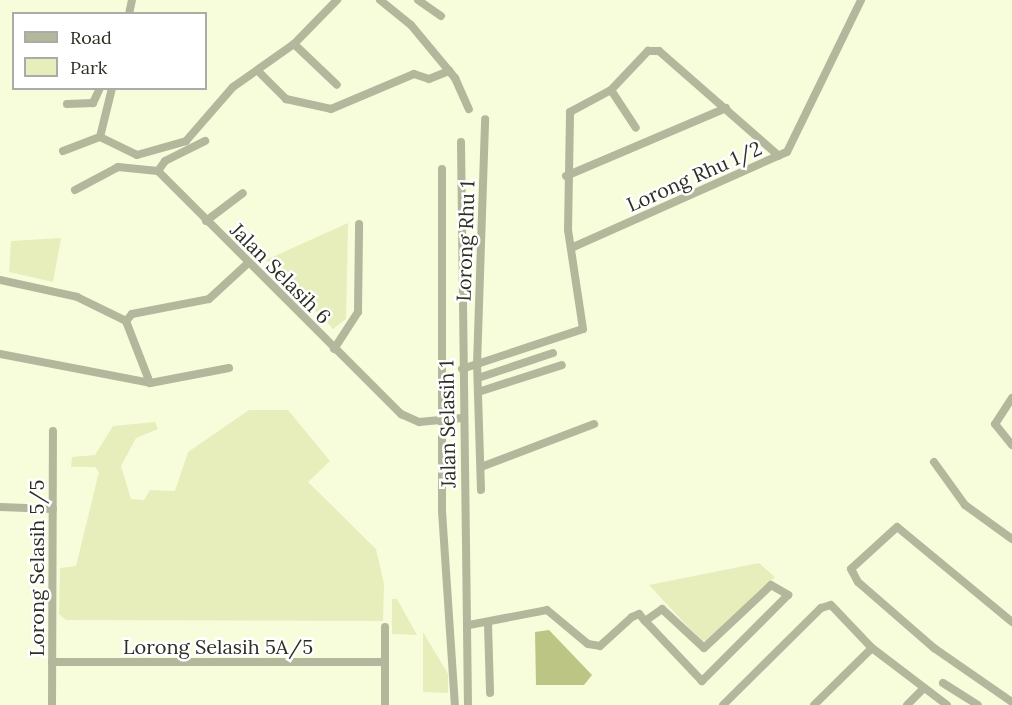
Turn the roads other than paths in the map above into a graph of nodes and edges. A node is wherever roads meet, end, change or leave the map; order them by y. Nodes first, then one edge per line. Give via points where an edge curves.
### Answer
1 (337, 0) edge
2 (380, 0) edge
3 (418, 0) edge
4 (861, 0) edge
5 (441, 16) dead end
6 (294, 44) junction
7 (258, 71) junction
8 (449, 71) junction
9 (337, 85) dead end
10 (99, 90) edge
11 (112, 90) edge
12 (611, 90) junction
13 (67, 104) dead end
14 (726, 108) junction
15 (469, 109) dead end
16 (485, 119) dead end
17 (636, 128) dead end
18 (100, 138) junction
19 (205, 141) dead end
20 (461, 142) dead end
21 (63, 151) dead end
22 (137, 155) junction
23 (779, 156) junction
24 (140, 167) junction
25 (442, 169) dead end
26 (158, 171) junction
27 (566, 176) junction
28 (75, 190) dead end
29 (243, 193) dead end
30 (206, 221) junction
31 (359, 224) dead end
32 (571, 248) junction
33 (247, 264) junction
34 (0, 280) edge
35 (126, 321) junction
36 (334, 349) junction
37 (554, 353) dead end
38 (0, 354) edge
39 (477, 364) junction
40 (562, 365) dead end
41 (229, 368) dead end
42 (462, 369) junction
43 (478, 378) junction
44 (150, 382) junction
45 (478, 392) junction
46 (1012, 398) edge
47 (462, 418) junction
48 (442, 421) junction
49 (594, 424) dead end
50 (53, 431) dead end
51 (1012, 445) edge
52 (934, 462) dead end
53 (480, 467) junction
54 (481, 490) dead end
55 (0, 507) edge
56 (53, 509) junction
57 (1011, 536) edge
58 (645, 621) junction
59 (453, 622) junction
60 (469, 622) junction
61 (1012, 622) edge
62 (488, 624) junction
63 (385, 627) dead end
64 (872, 648) junction
65 (52, 662) junction
66 (384, 663) junction
67 (943, 683) dead end
68 (922, 690) junction
69 (490, 693) dead end
70 (1012, 702) edge
71 (52, 705) edge
72 (385, 705) edge
73 (455, 705) edge
74 (468, 705) edge
75 (723, 705) edge
76 (814, 705) edge
77 (907, 705) edge
78 (947, 705) edge
79 (978, 705) edge

1 - 6 street
2 - 8 street via 411,24
3 - 5 street
4 - 23 street, Lorong Rhu 1/2 via 810,111 787,152
6 - 7 street
6 - 9 street
7 - 8 street via 286,99 331,109 414,74 429,79
7 - 22 street via 233,87 186,141
8 - 15 street
10 - 13 street via 93,104
11 - 18 street
12 - 14 street via 654,50
12 - 17 street
12 - 27 street via 570,112
14 - 23 street
14 - 27 street
16 - 39 street, Lorong Rhu 1
18 - 21 street
18 - 22 street
19 - 26 street via 165,161
20 - 42 street, Jalan Selasih 1
22 - 24 street
23 - 32 street, Lorong Rhu 1/2
24 - 26 street
24 - 28 street via 118,167
25 - 48 street
26 - 30 street, Jalan Selasih 6
27 - 32 street
29 - 30 street
30 - 33 street, Jalan Selasih 6
31 - 36 street via 358,312
32 - 39 street via 583,329
33 - 35 street via 209,299 132,314
33 - 36 street, Jalan Selasih 6
34 - 35 street via 77,297
35 - 44 street
36 - 48 street, Jalan Selasih 6 via 401,414 419,422
37 - 43 street
38 - 44 street
39 - 42 street
39 - 43 street, Lorong Rhu 1
40 - 45 street
41 - 44 street
42 - 47 street, Jalan Selasih 1
43 - 45 street, Lorong Rhu 1
45 - 53 street, Lorong Rhu 1
46 - 51 street via 996,418 997,430
47 - 48 street, Jalan Selasih 6
47 - 60 street, Jalan Selasih 1
48 - 59 street via 442,511
49 - 53 street
50 - 56 street, Lorong Selasih 5/5
52 - 57 street via 965,505
53 - 54 street, Lorong Rhu 1
55 - 56 street
56 - 65 street, Lorong Selasih 5/5
58 - 58 street via 657,609 666,610 700,647 707,647 771,585 788,599 702,681
58 - 62 street via 639,614 632,617 594,647 554,612
59 - 60 street
59 - 73 street
60 - 62 street
60 - 74 street, Jalan Selasih 1
61 - 70 street via 944,570 905,531 892,527 853,563 858,582 934,648
62 - 69 street
63 - 66 street
64 - 68 street
64 - 75 street via 831,605 821,608
64 - 76 street
65 - 66 street, Lorong Selasih 5A/5
65 - 71 street, Lorong Selasih 5/5
66 - 72 street
67 - 79 street
68 - 77 street
68 - 78 street

